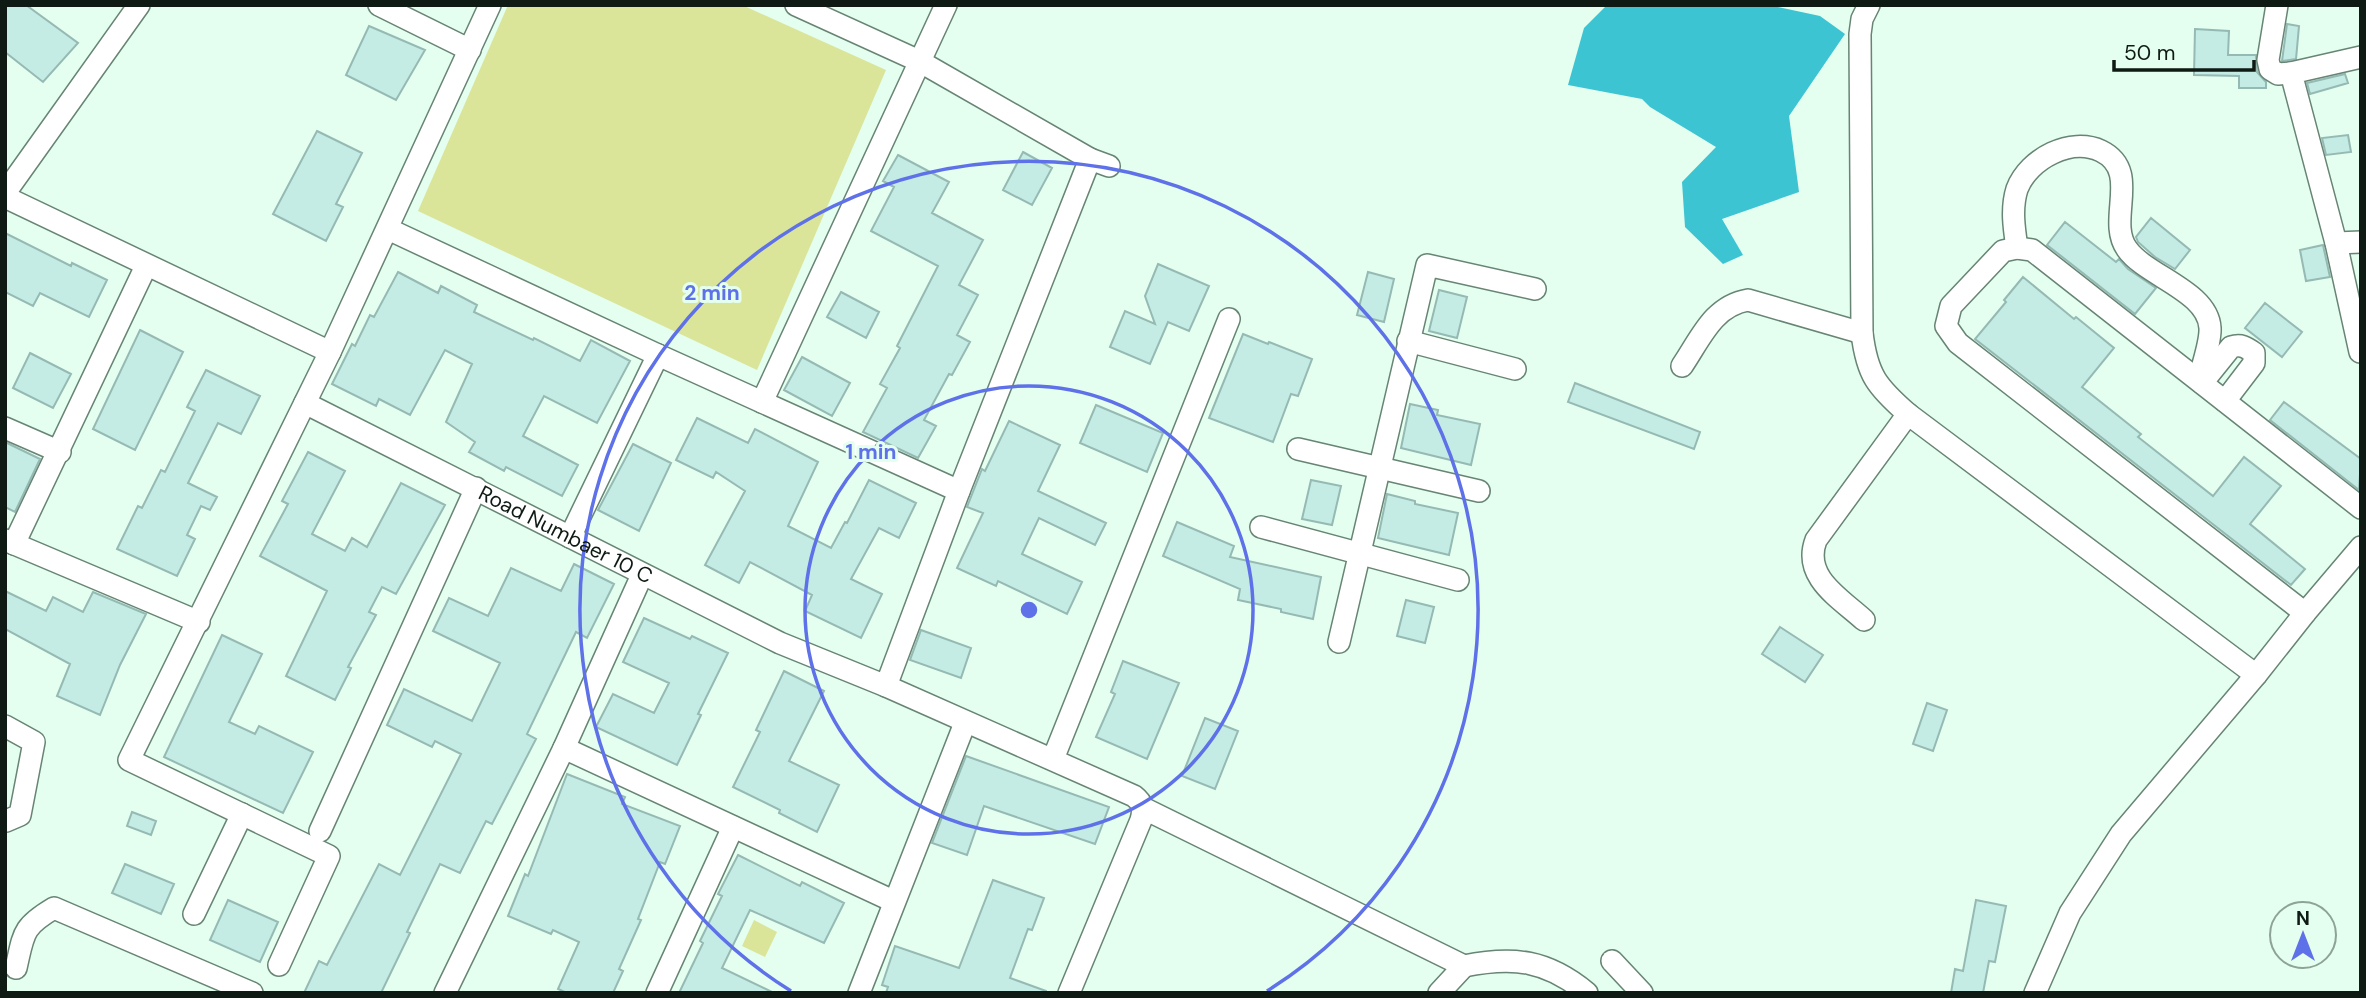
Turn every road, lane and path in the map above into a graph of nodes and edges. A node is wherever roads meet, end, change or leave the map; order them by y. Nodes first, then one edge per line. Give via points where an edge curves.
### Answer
1 (139, 5) edge
2 (379, 5) edge
3 (490, 5) edge
4 (796, 5) edge
5 (946, 5) edge
6 (1870, 5) edge
7 (2277, 5) edge
8 (470, 50) junction
9 (2361, 57) edge
10 (919, 61) junction
11 (2291, 73) junction
12 (5, 195) edge
13 (388, 229) junction
14 (2361, 242) edge
15 (2336, 243) junction
16 (2017, 248) junction
17 (146, 266) junction
18 (1535, 289) dead end
19 (1230, 319) dead end
20 (1862, 333) junction
21 (1408, 341) junction
22 (330, 352) junction
23 (2360, 352) edge
24 (658, 355) junction
25 (1682, 366) dead end
26 (1515, 369) dead end
27 (2200, 382) junction
28 (2225, 401) junction
29 (762, 402) junction
30 (305, 403) junction
31 (1908, 414) junction
32 (5, 428) edge
33 (1298, 449) dead end
34 (60, 452) junction
35 (1380, 470) junction
36 (476, 488) junction
37 (959, 491) junction
38 (1479, 491) dead end
39 (2361, 508) edge
40 (1261, 527) dead end
41 (569, 537) junction
42 (10, 542) edge
43 (2361, 547) edge
44 (1358, 554) junction
45 (642, 575) junction
46 (1458, 580) dead end
47 (2305, 612) junction
48 (1864, 620) dead end
49 (199, 622) junction
50 (1339, 642) dead end
51 (2256, 675) junction
52 (886, 686) junction
53 (965, 723) junction
54 (5, 726) edge
55 (564, 747) junction
56 (1054, 759) junction
57 (1143, 808) junction
58 (242, 814) junction
59 (6, 821) edge
60 (733, 827) junction
61 (320, 831) dead end
62 (893, 901) junction
63 (194, 914) dead end
64 (1612, 961) dead end
65 (279, 965) dead end
66 (1464, 966) junction
67 (16, 968) dead end
68 (252, 993) edge
69 (445, 993) edge
70 (657, 993) edge
71 (859, 993) edge
72 (1069, 993) edge
73 (1439, 993) edge
74 (1587, 993) edge
75 (1643, 993) edge
76 (2035, 993) edge

1 - 12 street
2 - 8 street
3 - 8 street
4 - 10 street
5 - 10 street
6 - 20 street via 1860,34
7 - 11 street via 2268,60 2270,69 2278,74
8 - 13 street
9 - 11 street
10 - 29 street
10 - 37 street via 1100,162
11 - 15 street
12 - 17 street
13 - 22 street
13 - 24 street
14 - 15 street
15 - 23 street
16 - 27 street via 2042,257
16 - 27 street via 2014,207 2018,187 2028,173 2063,148 2080,146 2102,152 2117,166 2122,180 2122,242 2138,261 2190,295 2206,314 2210,335
16 - 47 street via 2003,251 1951,306 1946,326 1951,335
17 - 22 street
17 - 34 street
18 - 21 street via 1427,265
19 - 56 street
20 - 25 street via 1748,300 1733,303 1714,317
20 - 31 street via 1873,378
21 - 26 street
21 - 35 street
22 - 30 street
24 - 29 street
24 - 41 street
27 - 28 street
27 - 28 street via 2231,347 2248,348 2254,363
28 - 39 street
29 - 37 street
30 - 36 street, Road Numbaer 10 C
30 - 49 street
31 - 48 street via 1811,553 1820,579
31 - 51 street
32 - 34 street
33 - 35 street
34 - 42 street
35 - 38 street
35 - 44 street
36 - 41 street, Road Numbaer 10 C
36 - 61 street
37 - 52 street
40 - 44 street
41 - 45 street, Road Numbaer 10 C
42 - 49 street
43 - 47 street
44 - 46 street
44 - 50 street
45 - 52 street, Road Numbaer 10 C via 780,643
45 - 55 street
47 - 51 street
49 - 58 street via 129,760
51 - 76 street via 2121,834 2070,913
52 - 53 street, Road Numbaer 10 C
53 - 56 street, Road Numbaer 10 C
53 - 62 street
54 - 59 street via 34,742 20,814
55 - 60 street
55 - 69 street
56 - 57 street, Road Numbaer 10 C via 1135,796
57 - 66 street, Road Numbaer 10 C
57 - 72 street
58 - 63 street
58 - 65 street via 329,856
60 - 62 street
60 - 70 street
62 - 71 street
64 - 75 street
66 - 73 street
66 - 74 street via 1491,960 1545,966
67 - 68 street via 31,922 54,908

